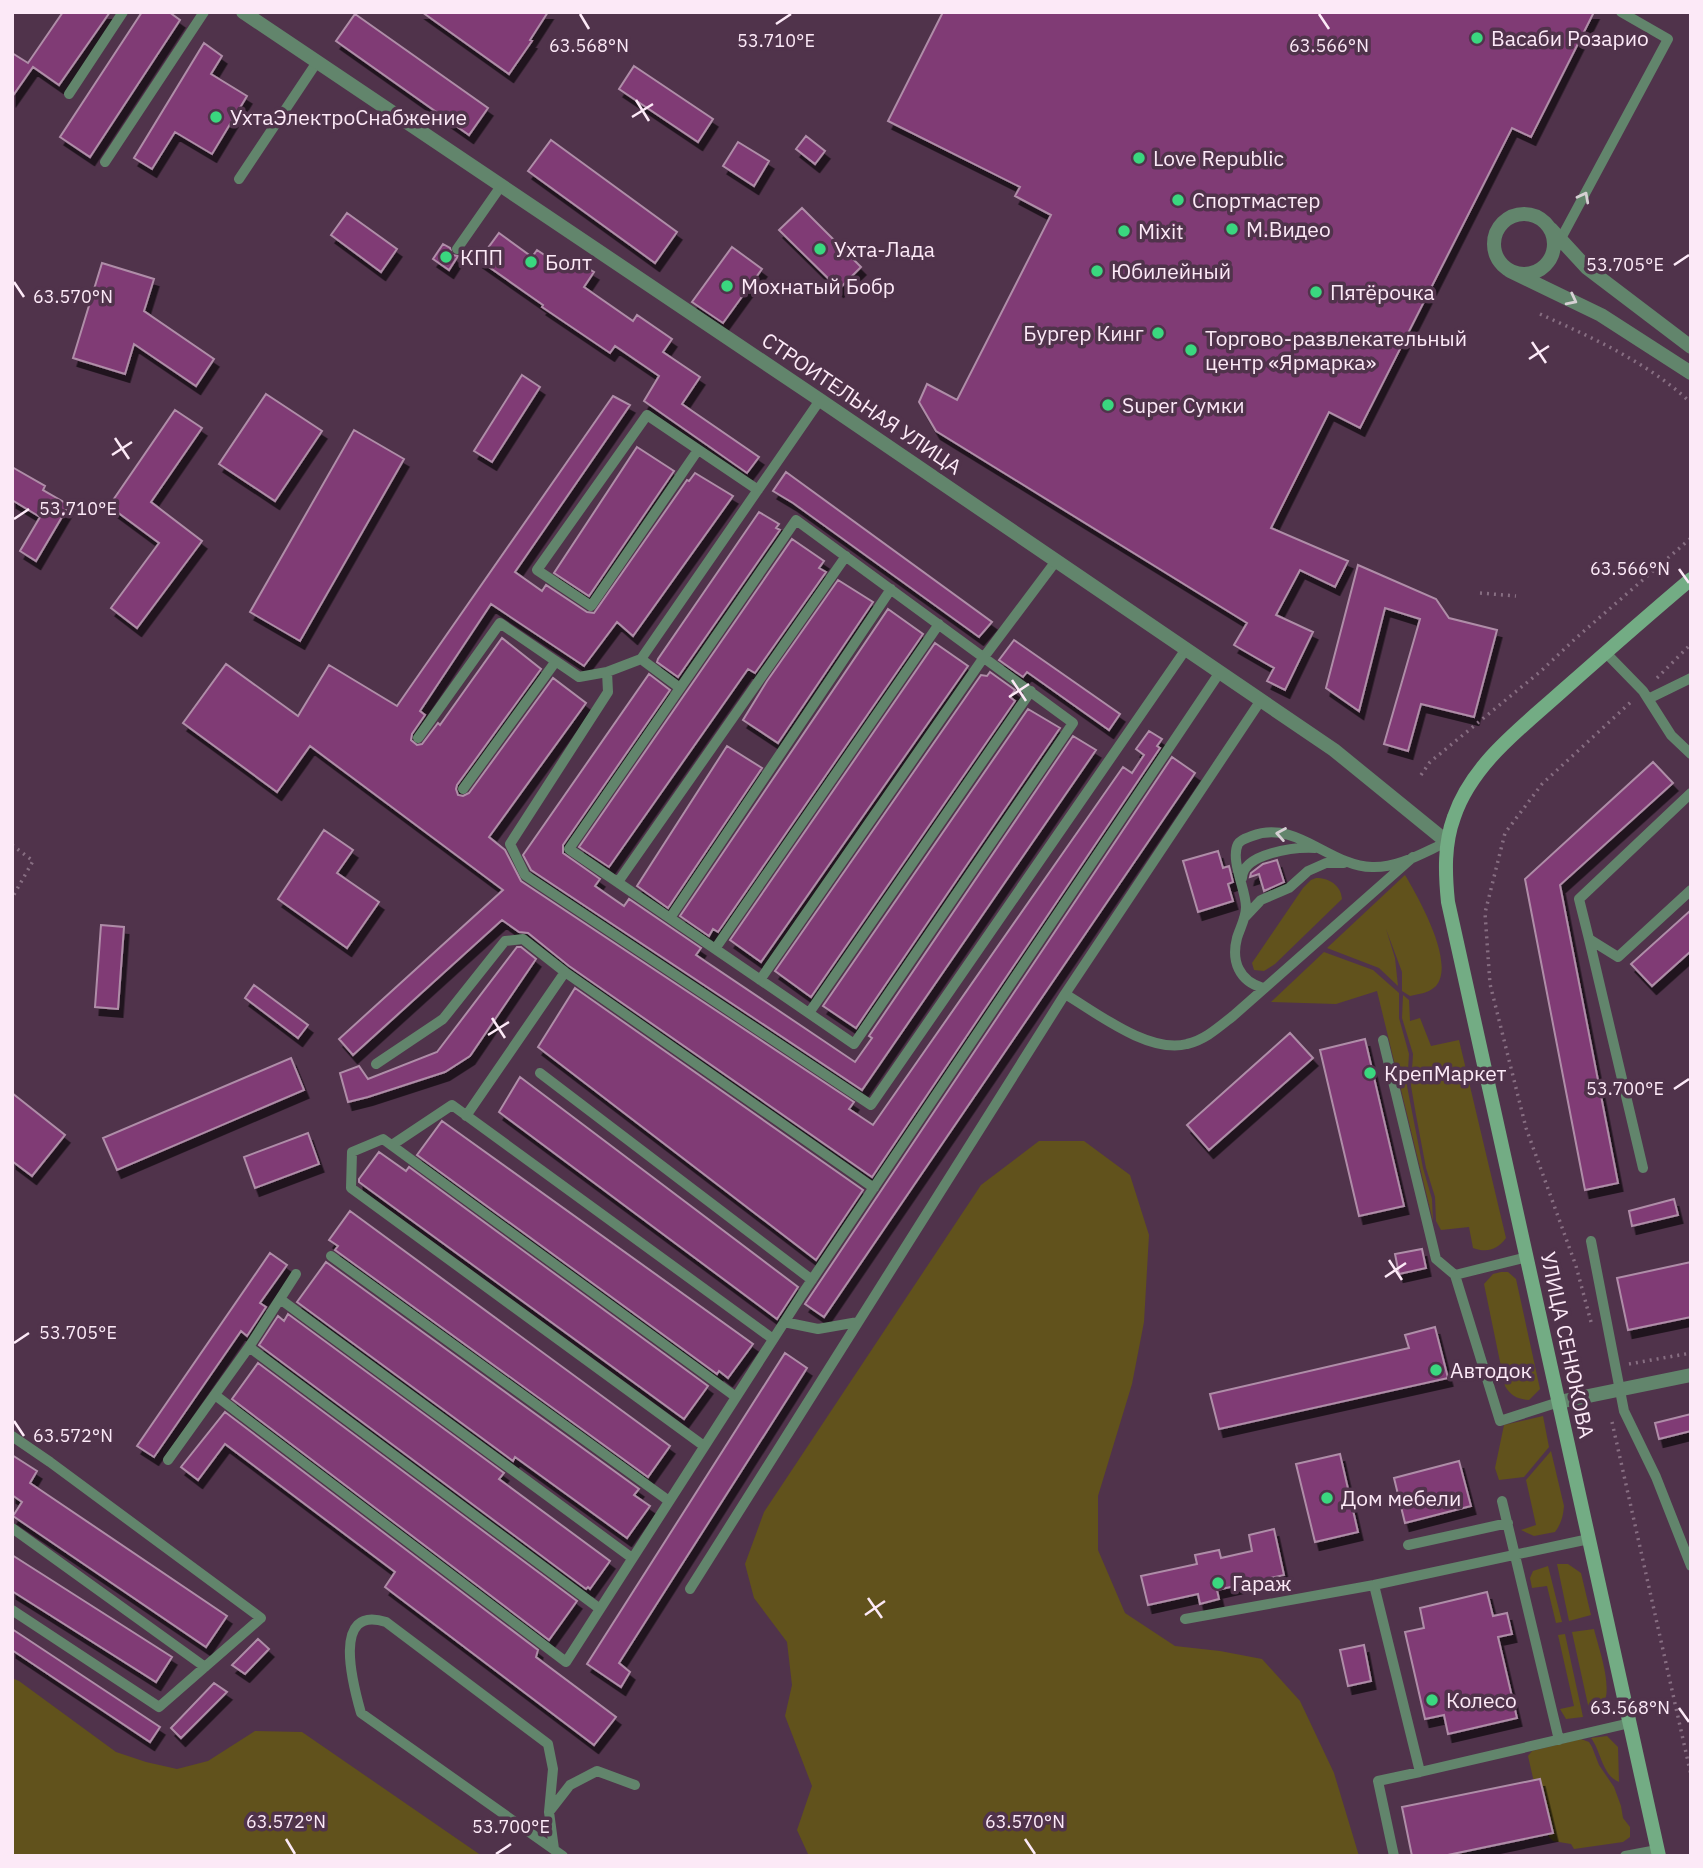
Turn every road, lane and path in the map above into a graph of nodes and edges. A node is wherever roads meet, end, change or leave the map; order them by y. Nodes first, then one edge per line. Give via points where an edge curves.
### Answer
1 (123, 12) edge
2 (204, 12) edge
3 (243, 12) edge
4 (1621, 12) edge
5 (317, 62) junction
6 (69, 94) dead end
7 (105, 162) dead end
8 (239, 179) dead end
9 (501, 186) junction
10 (1549, 227) junction
11 (1561, 240) junction
12 (457, 249) dead end
13 (1551, 257) junction
14 (1510, 271) junction
15 (1540, 314) dead end
16 (1691, 347) edge
17 (1691, 373) edge
18 (820, 400) junction
19 (1691, 403) edge
20 (698, 450) junction
21 (758, 490) junction
22 (1691, 538) edge
23 (846, 556) junction
24 (1056, 561) junction
25 (1691, 579) edge
26 (891, 589) junction
27 (1480, 593) dead end
28 (1516, 596) dead end
29 (939, 624) junction
30 (1691, 644) edge
31 (1186, 649) junction
32 (1605, 652) junction
33 (984, 657) junction
34 (640, 659) junction
35 (556, 661) junction
36 (607, 672) junction
37 (1220, 672) junction
38 (1691, 677) edge
39 (680, 688) junction
40 (1031, 691) junction
41 (1645, 695) junction
42 (1261, 700) junction
43 (418, 738) dead end
44 (1691, 754) edge
45 (1421, 775) dead end
46 (463, 789) dead end
47 (1691, 793) edge
48 (1447, 842) junction
49 (12, 845) edge
50 (1319, 848) junction
51 (1413, 857) junction
52 (1351, 863) junction
53 (618, 882) junction
54 (1242, 888) junction
55 (1691, 890) edge
56 (12, 898) edge
57 (670, 918) junction
58 (1243, 920) junction
59 (1589, 939) junction
60 (715, 948) junction
61 (565, 971) junction
62 (760, 979) junction
63 (1263, 988) junction
64 (1065, 994) junction
65 (809, 1013) junction
66 (1383, 1040) dead end
67 (376, 1064) dead end
68 (540, 1073) dead end
69 (466, 1116) junction
70 (392, 1145) junction
71 (1643, 1168) dead end
72 (874, 1188) junction
73 (1591, 1241) dead end
74 (331, 1256) dead end
75 (1527, 1257) junction
76 (296, 1273) dead end
77 (1455, 1275) junction
78 (812, 1280) junction
79 (280, 1299) junction
80 (784, 1322) junction
81 (858, 1322) junction
82 (1593, 1331) dead end
83 (773, 1339) junction
84 (249, 1347) junction
85 (1691, 1353) edge
86 (1616, 1367) junction
87 (1691, 1375) edge
88 (1620, 1389) junction
89 (215, 1395) junction
90 (736, 1397) junction
91 (1559, 1402) junction
92 (1612, 1419) dead end
93 (12, 1436) edge
94 (704, 1446) junction
95 (168, 1460) dead end
96 (669, 1501) junction
97 (1502, 1501) dead end
98 (1508, 1523) junction
99 (12, 1528) edge
100 (1589, 1539) junction
101 (1408, 1545) dead end
102 (1516, 1554) junction
103 (632, 1558) junction
104 (1691, 1566) edge
105 (1374, 1584) junction
106 (690, 1589) dead end
107 (600, 1609) junction
108 (12, 1610) edge
109 (1185, 1619) dead end
110 (205, 1667) junction
111 (1630, 1723) junction
112 (1559, 1740) junction
113 (1420, 1772) junction
114 (1691, 1775) edge
115 (635, 1784) dead end
116 (549, 1812) junction
117 (554, 1849) junction
118 (1658, 1853) edge
119 (563, 1856) edge
120 (1394, 1856) edge
121 (1625, 1856) edge

1 - 6 lane
2 - 7 lane
3 - 5 street, СТРОИТЕЛЬНАЯ УЛИЦА
11 -> 4 lane via 1668,39
5 - 8 lane
5 - 9 street, СТРОИТЕЛЬНАЯ УЛИЦА
9 - 12 lane
9 - 18 street, СТРОИТЕЛЬНАЯ УЛИЦА
10 - 11 street
10 - 13 street via 1554,247
10 - 14 street via 1532,215 1503,221 1494,248
11 - 13 lane
11 - 16 street via 1587,268
13 - 14 street via 1538,271
14 -> 17 street via 1601,315
15 - 19 path via 1616,351
18 - 21 lane
18 - 24 street, СТРОИТЕЛЬНАЯ УЛИЦА
20 - 20 lane via 647,415 537,570 591,606
20 - 21 lane
21 - 34 lane
22 - 45 path via 1430,762
23 - 26 lane
23 - 39 lane via 796,520
23 - 53 lane
24 - 31 street, СТРОИТЕЛЬНАЯ УЛИЦА
24 - 33 lane
25 - 32 main road, УЛИЦА СЕНЮКОВА
26 - 29 lane
26 - 57 lane
27 - 28 path
29 - 33 lane
29 - 60 lane
30 - 41 path
31 - 36 lane via 871,1105 525,875 510,844 608,692
31 - 37 street, СТРОИТЕЛЬНАЯ УЛИЦА
32 - 41 lane
32 - 48 main road, УЛИЦА СЕНЮКОВА via 1484,765 1456,810
33 - 40 lane
33 - 62 lane
34 - 36 lane
34 - 39 lane
35 - 36 lane via 579,677
35 - 43 lane via 500,623
35 - 46 lane
37 - 42 street, СТРОИТЕЛЬНАЯ УЛИЦА
37 - 72 lane
38 - 41 lane
39 - 53 lane via 569,849
40 - 65 lane
40 - 65 lane via 1073,723 854,1044
41 - 44 lane via 1671,735
41 - 82 path via 1542,783 1505,833 1485,913 1490,984 1526,1128 1576,1266
42 - 48 street, СТРОИТЕЛЬНАЯ УЛИЦА via 1334,750
42 - 64 lane
47 - 59 lane via 1579,899
48 - 51 lane
48 - 75 main road, УЛИЦА СЕНЮКОВА via 1448,902
49 - 56 path via 33,861
50 - 52 lane
50 - 54 lane via 1291,849 1251,861 1242,871
50 -> 54 lane via 1273,831 1242,840 1236,856
51 - 52 lane via 1387,867
51 - 63 lane
52 - 58 lane via 1317,866 1289,888 1261,900
53 - 57 lane
54 - 58 lane
55 - 59 lane via 1618,957
57 - 60 lane
58 - 63 lane via 1235,961 1241,974
59 - 71 lane
60 - 62 lane
61 - 67 lane via 523,939 505,941 443,1019
61 - 69 lane
61 - 72 lane
62 - 65 lane
63 - 64 lane via 1218,1029 1186,1045 1170,1046 1154,1044
64 - 81 lane
66 - 77 lane via 1436,1259
68 - 78 lane
69 - 70 lane via 452,1105
69 - 83 lane
70 - 90 lane
70 - 94 lane via 383,1139 352,1152 351,1188
72 - 78 lane
73 - 86 lane
74 - 96 lane
75 - 77 lane
75 - 91 main road, УЛИЦА СЕНЮКОВА
76 - 79 lane
77 - 91 lane via 1500,1421
78 - 80 lane
79 - 84 lane
79 - 103 lane
80 - 81 lane via 818,1329
80 - 83 lane
81 - 106 lane
83 - 90 lane
84 - 89 lane
84 - 107 lane
85 - 86 path
86 - 88 lane
87 - 88 street
88 - 91 street
88 - 104 lane via 1624,1411
89 - 95 lane
89 - 107 lane via 566,1662
90 - 94 lane
91 - 100 main road, УЛИЦА СЕНЮКОВА
92 - 114 path
93 - 110 lane via 261,1618
94 - 96 lane
96 - 103 lane
97 - 98 lane
98 - 101 lane
98 - 102 lane
99 - 110 lane
100 - 102 lane
100 - 111 main road, УЛИЦА СЕНЮКОВА
102 - 105 lane
102 - 112 lane
103 - 107 lane
105 - 109 lane
105 - 113 lane
108 - 110 lane via 159,1707
111 - 112 lane
111 - 118 main road, УЛИЦА СЕНЮКОВА
112 - 113 lane
113 - 120 lane via 1378,1782
115 - 116 lane via 597,1771 570,1785
116 - 117 lane
116 - 117 lane via 553,1769 548,1744 386,1622 362,1621 350,1636 351,1681 361,1713
117 - 119 lane
118 - 121 lane

